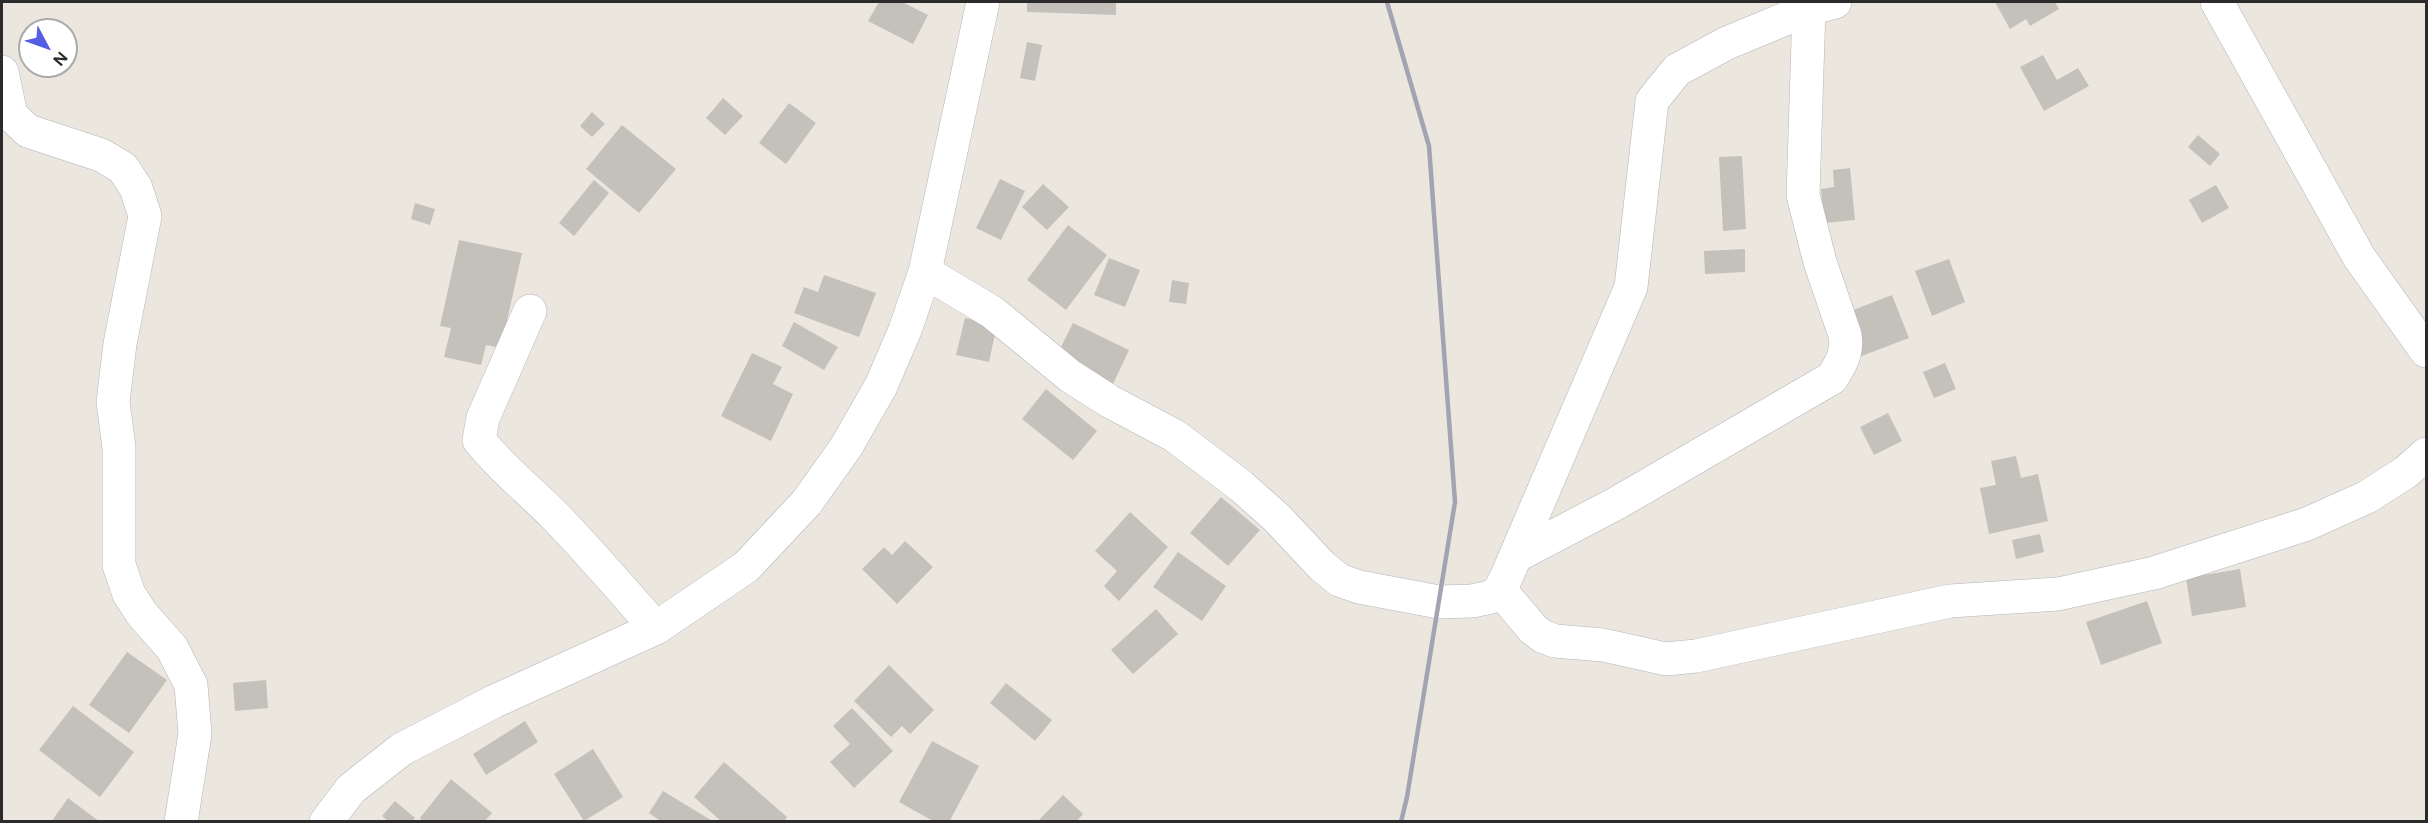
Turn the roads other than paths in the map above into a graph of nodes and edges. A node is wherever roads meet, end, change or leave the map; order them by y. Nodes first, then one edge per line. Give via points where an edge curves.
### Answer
1 (983, 2) edge
2 (2217, 2) edge
3 (1822, 5) edge
4 (2, 72) edge
5 (926, 273) junction
6 (530, 311) dead end
7 (2427, 351) edge
8 (2427, 454) edge
9 (1516, 556) junction
10 (1500, 590) junction
11 (656, 628) junction
12 (181, 822) edge
13 (326, 822) edge

1 - 5 street
2 - 7 street via 2359,257
3 - 9 street via 1727,43 1677,70 1652,101 1631,287
3 - 9 street via 1803,195 1845,335 1847,347 1839,367 1832,378 1617,503
4 - 12 street via 11,115 28,132 101,155 123,168 136,188 145,216 113,402 119,448 119,565 129,594 171,648 191,685 195,734
5 - 10 street via 992,312 1070,376 1175,436 1263,505 1339,580 1439,602 1481,599
5 - 11 street via 881,386 846,447 807,502 746,567
6 - 11 street via 483,418 479,440 570,532
8 - 10 street via 2367,497 2307,524 2154,573 2058,594 1950,602 1696,656 1666,659 1603,645 1555,641 1533,629
9 - 10 street
11 - 13 street via 495,701 402,749 351,789

